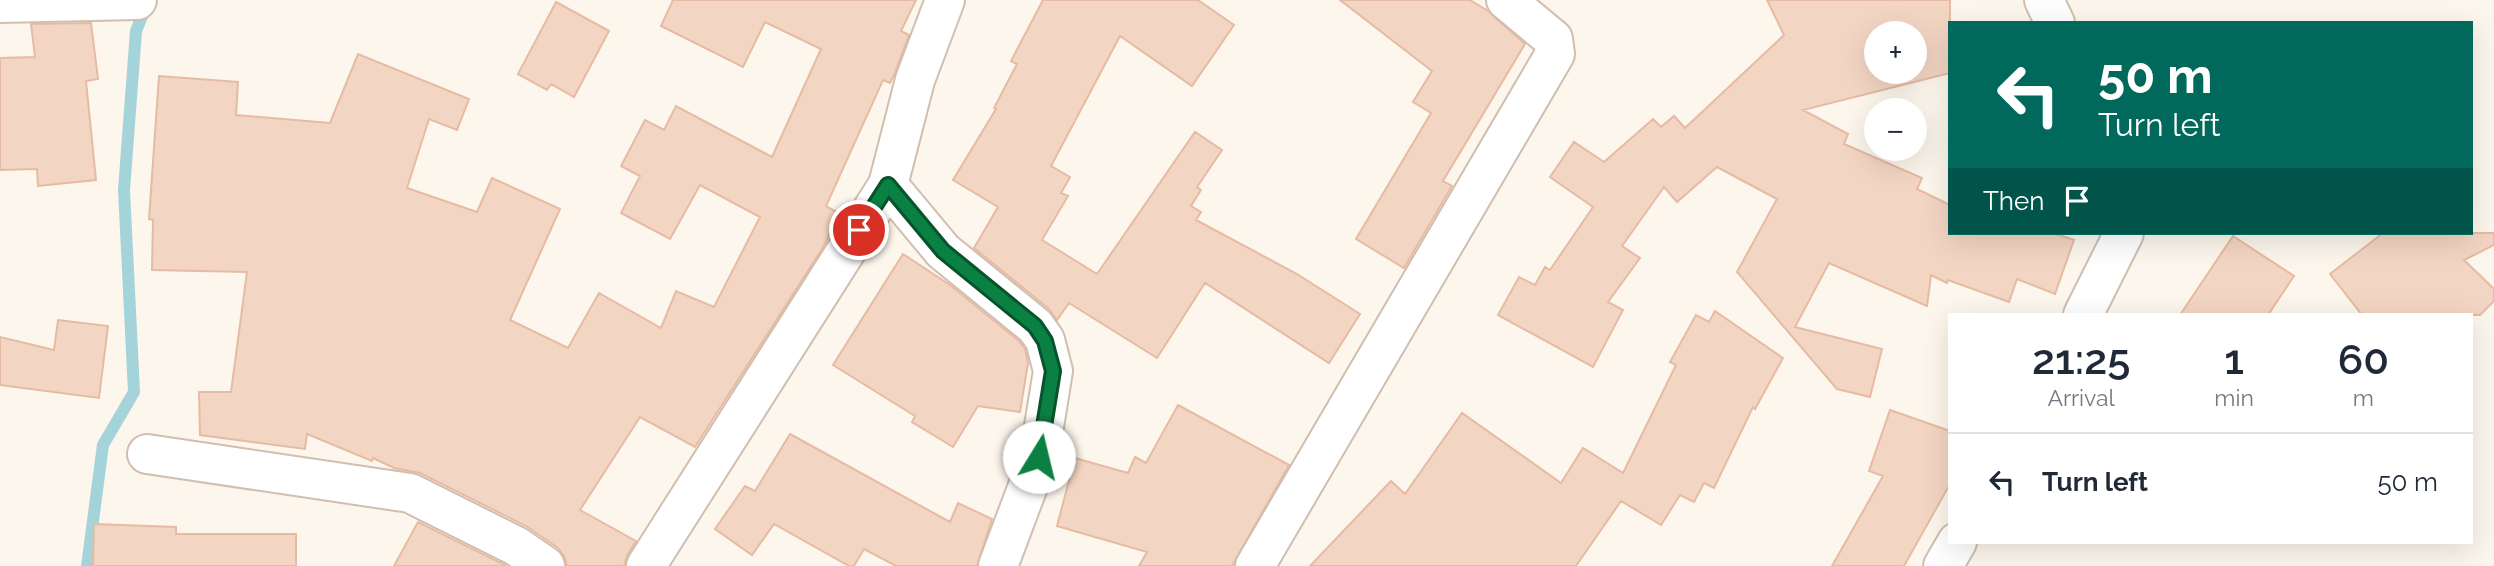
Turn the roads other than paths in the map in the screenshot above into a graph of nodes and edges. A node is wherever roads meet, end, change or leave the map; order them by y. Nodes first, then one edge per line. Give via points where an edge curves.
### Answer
1 (136, 0) edge
2 (945, 0) edge
3 (1506, 0) edge
4 (2044, 0) edge
5 (0, 3) edge
6 (2054, 21) edge
7 (888, 185) junction
8 (2123, 235) edge
9 (2084, 313) edge
10 (146, 454) dead end
11 (1956, 544) edge
12 (545, 566) edge
13 (646, 566) edge
14 (998, 566) edge
15 (1255, 566) edge
16 (1943, 566) edge

1 - 5 street
2 - 7 street via 915,80
3 - 15 street via 1553,39 1555,54
4 - 6 street
7 - 13 street
7 - 14 street via 943,251 1035,326 1045,341 1053,371 1039,457
8 - 9 street
10 - 12 street via 410,493 516,546
11 - 16 street

